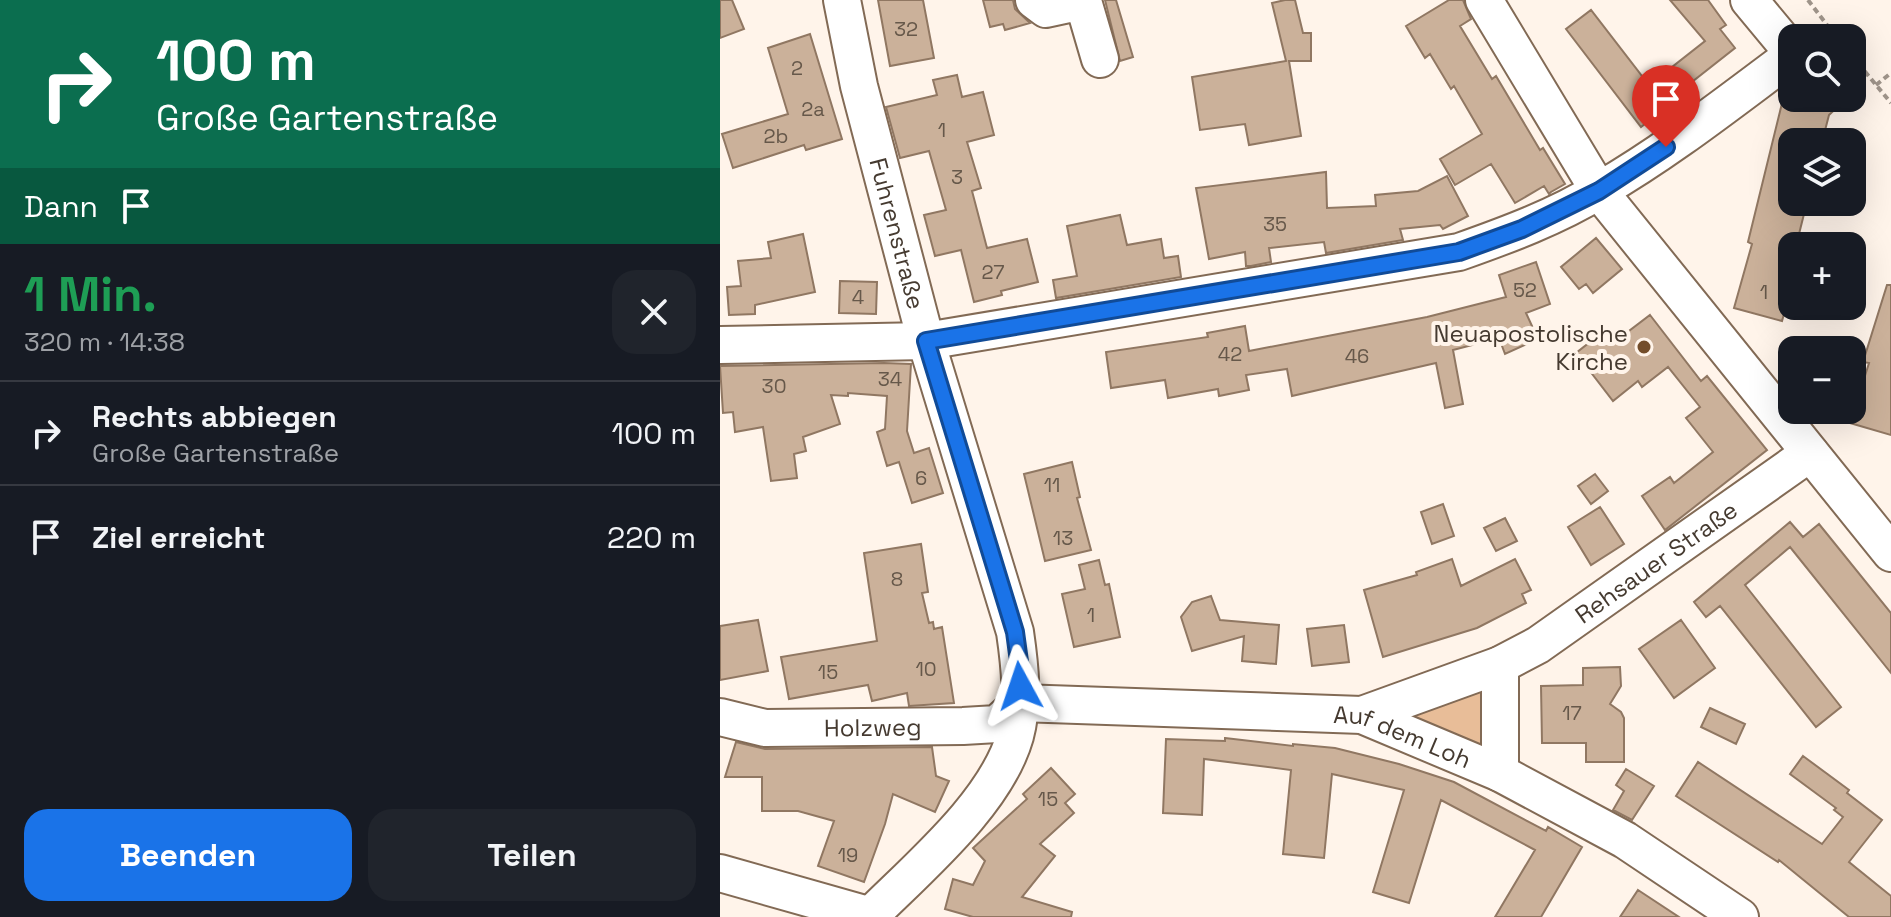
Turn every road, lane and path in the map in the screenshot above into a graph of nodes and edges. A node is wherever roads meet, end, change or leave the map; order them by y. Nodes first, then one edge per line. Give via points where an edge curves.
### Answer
1 (816, 0) edge
2 (842, 0) edge
3 (1034, 0) edge
4 (1484, 0) edge
5 (1749, 0) edge
6 (1808, 0) edge
7 (1826, 24) edge
8 (853, 59) junction
9 (1100, 59) dead end
10 (1866, 73) edge
11 (1891, 73) edge
12 (1876, 85) junction
13 (1891, 103) edge
14 (1599, 191) junction
15 (926, 341) junction
16 (720, 345) edge
17 (1810, 453) junction
18 (1891, 553) edge
19 (1500, 665) junction
20 (1020, 703) junction
21 (1362, 715) junction
22 (720, 717) edge
23 (1500, 773) junction
24 (720, 873) edge
25 (872, 917) edge
26 (1740, 917) edge

1 - 8 street, Fuhrenstraße
2 - 8 street, Fuhrenstraße
3 - 9 street via 1046,9 1083,1
4 - 14 street
5 - 14 street via 1788,47 1782,63 1689,133
6 - 7 path
8 - 15 street, Fuhrenstraße
10 - 12 path
11 - 12 path
12 - 13 path
14 - 15 street via 1522,229 1459,252
14 - 17 street
15 - 16 street
15 - 20 street, Fuhrenstraße via 1015,632
17 - 18 street
17 - 19 street, Rehsauer Straße via 1538,645
19 - 21 street, Rehsauer Straße
19 - 23 street
20 - 21 street, Auf dem Loh
20 - 22 street, Holzweg via 997,724 963,726 765,728
20 - 25 street, Fuhrenstraße via 1006,763 984,798
21 - 23 street, Auf dem Loh
23 - 26 street, Auf dem Loh via 1625,840
24 - 25 street

